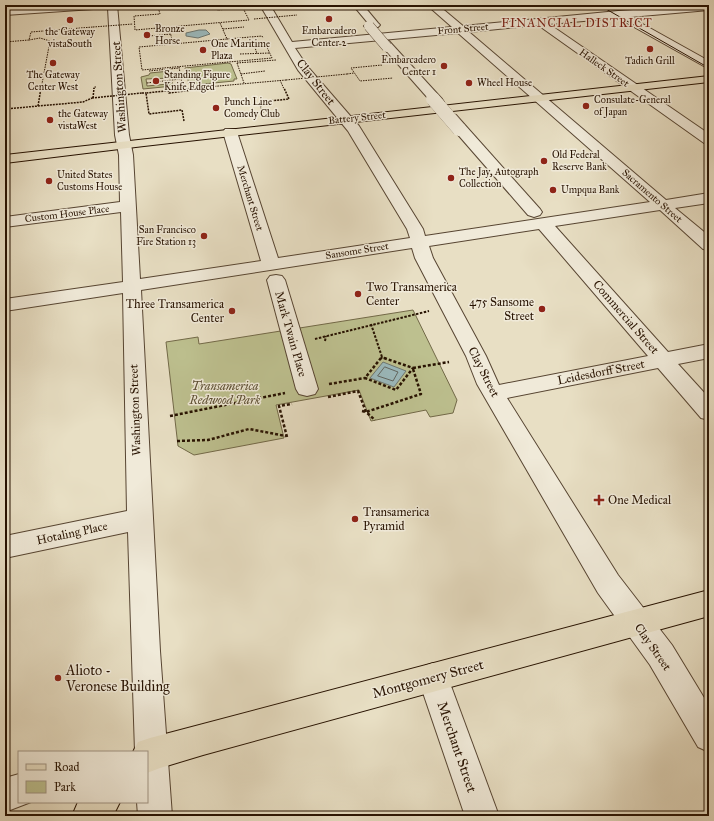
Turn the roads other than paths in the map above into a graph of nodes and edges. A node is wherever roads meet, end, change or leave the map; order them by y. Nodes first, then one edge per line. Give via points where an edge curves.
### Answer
1 (111, 5) edge
2 (265, 5) edge
3 (358, 5) edge
4 (432, 5) edge
5 (607, 7) dead end
6 (704, 8) edge
7 (5, 12) edge
8 (709, 12) edge
9 (620, 15) junction
10 (539, 22) junction
11 (461, 30) junction
12 (385, 43) dead end
13 (289, 45) junction
14 (709, 66) edge
15 (709, 79) edge
16 (633, 88) junction
17 (540, 98) junction
18 (438, 102) dead end
19 (346, 120) junction
20 (230, 132) junction
21 (709, 140) edge
22 (124, 145) junction
23 (5, 159) edge
24 (709, 198) edge
25 (663, 205) junction
26 (128, 206) junction
27 (539, 218) junction
28 (5, 222) edge
29 (419, 242) junction
30 (709, 245) edge
31 (274, 272) junction
32 (132, 285) junction
33 (5, 305) edge
34 (709, 351) edge
35 (664, 360) junction
36 (306, 388) road end
37 (494, 393) junction
38 (709, 412) edge
39 (139, 519) junction
40 (5, 547) edge
41 (709, 603) edge
42 (636, 623) junction
43 (433, 678) junction
44 (709, 736) edge
45 (148, 751) edge
46 (148, 755) edge
47 (18, 791) edge
48 (5, 796) edge
49 (102, 803) edge
50 (89, 816) edge
51 (155, 816) edge
52 (482, 816) edge

1 - 7 street
1 - 22 street, Washington Street
2 - 13 street, Clay Street
3 - 27 street, Commercial Street, bridge via 375,25 369,26 453,125
4 - 11 street, Sacramento Street
5 - 9 street
6 - 8 street
6 - 9 street, Front Street
9 - 10 street, Front Street
9 - 14 street
10 - 11 street, Front Street
10 - 16 street, Halleck Street
11 - 13 street, Front Street
11 - 17 street, Sacramento Street
12 - 18 street
13 - 19 street, Clay Street via 302,68
15 - 16 main road, Battery Street
16 - 17 main road, Battery Street
16 - 21 street, Halleck Street
17 - 19 main road, Battery Street
17 - 25 street, Sacramento Street
19 - 20 main road, Battery Street
19 - 29 street, Clay Street via 415,229
20 - 22 main road, Battery Street
20 - 31 street, Merchant Street
22 - 23 main road, Battery Street
22 - 26 street, Washington Street
24 - 25 street, Sansome Street
25 - 27 street, Sansome Street
25 - 30 street, Sacramento Street
26 - 28 street, Custom House Place
26 - 32 street, Washington Street
27 - 29 street, Sansome Street
27 - 35 street, Commercial Street
29 - 31 street, Sansome Street
29 - 37 street, Clay Street via 424,258
31 - 32 street, Sansome Street
31 - 36 street, Mark Twain Place
32 - 33 street, Sansome Street
32 - 39 street, Washington Street
34 - 35 street, Leidesdorff Street
35 - 37 street, Leidesdorff Street
35 - 38 street, Commercial Street
37 - 42 street, Clay Street via 600,570
39 - 40 street, Hotaling Place
39 - 45 street, Washington Street
41 - 42 main road, Montgomery Street
42 - 43 main road, Montgomery Street
42 - 44 street, Clay Street via 661,655
43 - 46 main road, Montgomery Street
43 - 52 street, Merchant Street
46 - 51 street, Washington Street
47 - 48 street
49 - 50 main road

